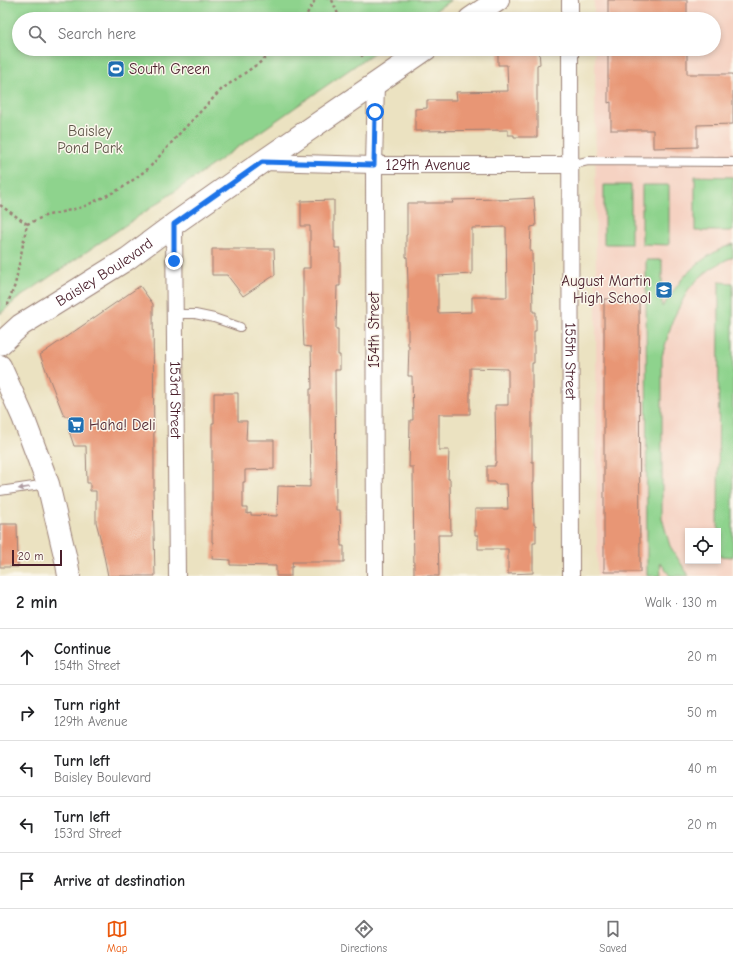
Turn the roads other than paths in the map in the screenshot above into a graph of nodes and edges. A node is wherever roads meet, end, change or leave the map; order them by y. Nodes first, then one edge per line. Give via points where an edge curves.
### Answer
1 (498, 0) edge
2 (570, 0) edge
3 (480, 12) edge
4 (570, 12) edge
5 (416, 56) edge
6 (570, 56) edge
7 (376, 83) junction
8 (262, 162) junction
9 (733, 162) edge
10 (374, 165) junction
11 (570, 165) junction
12 (174, 224) junction
13 (175, 314) junction
14 (240, 327) dead end
15 (0, 344) edge
16 (0, 366) edge
17 (48, 484) junction
18 (0, 491) edge
19 (69, 576) edge
20 (177, 576) edge
21 (375, 576) edge
22 (572, 576) edge

1 - 3 main road
2 - 4 street
5 - 7 main road, Baisley Boulevard
6 - 11 street, 155th Street
7 - 8 main road, Baisley Boulevard
7 - 10 street, 154th Street
8 - 10 street, 129th Avenue
8 - 12 main road, Baisley Boulevard
9 - 11 lane via 588,161
10 - 11 street, 129th Avenue
10 - 21 street, 154th Street
11 - 22 street, 155th Street
12 - 13 street, 153rd Street
12 - 15 main road, Baisley Boulevard via 127,259 21,325
13 - 14 lane via 195,314
13 - 20 street, 153rd Street
16 - 17 main road via 23,417
17 -> 18 lane
17 - 19 main road

